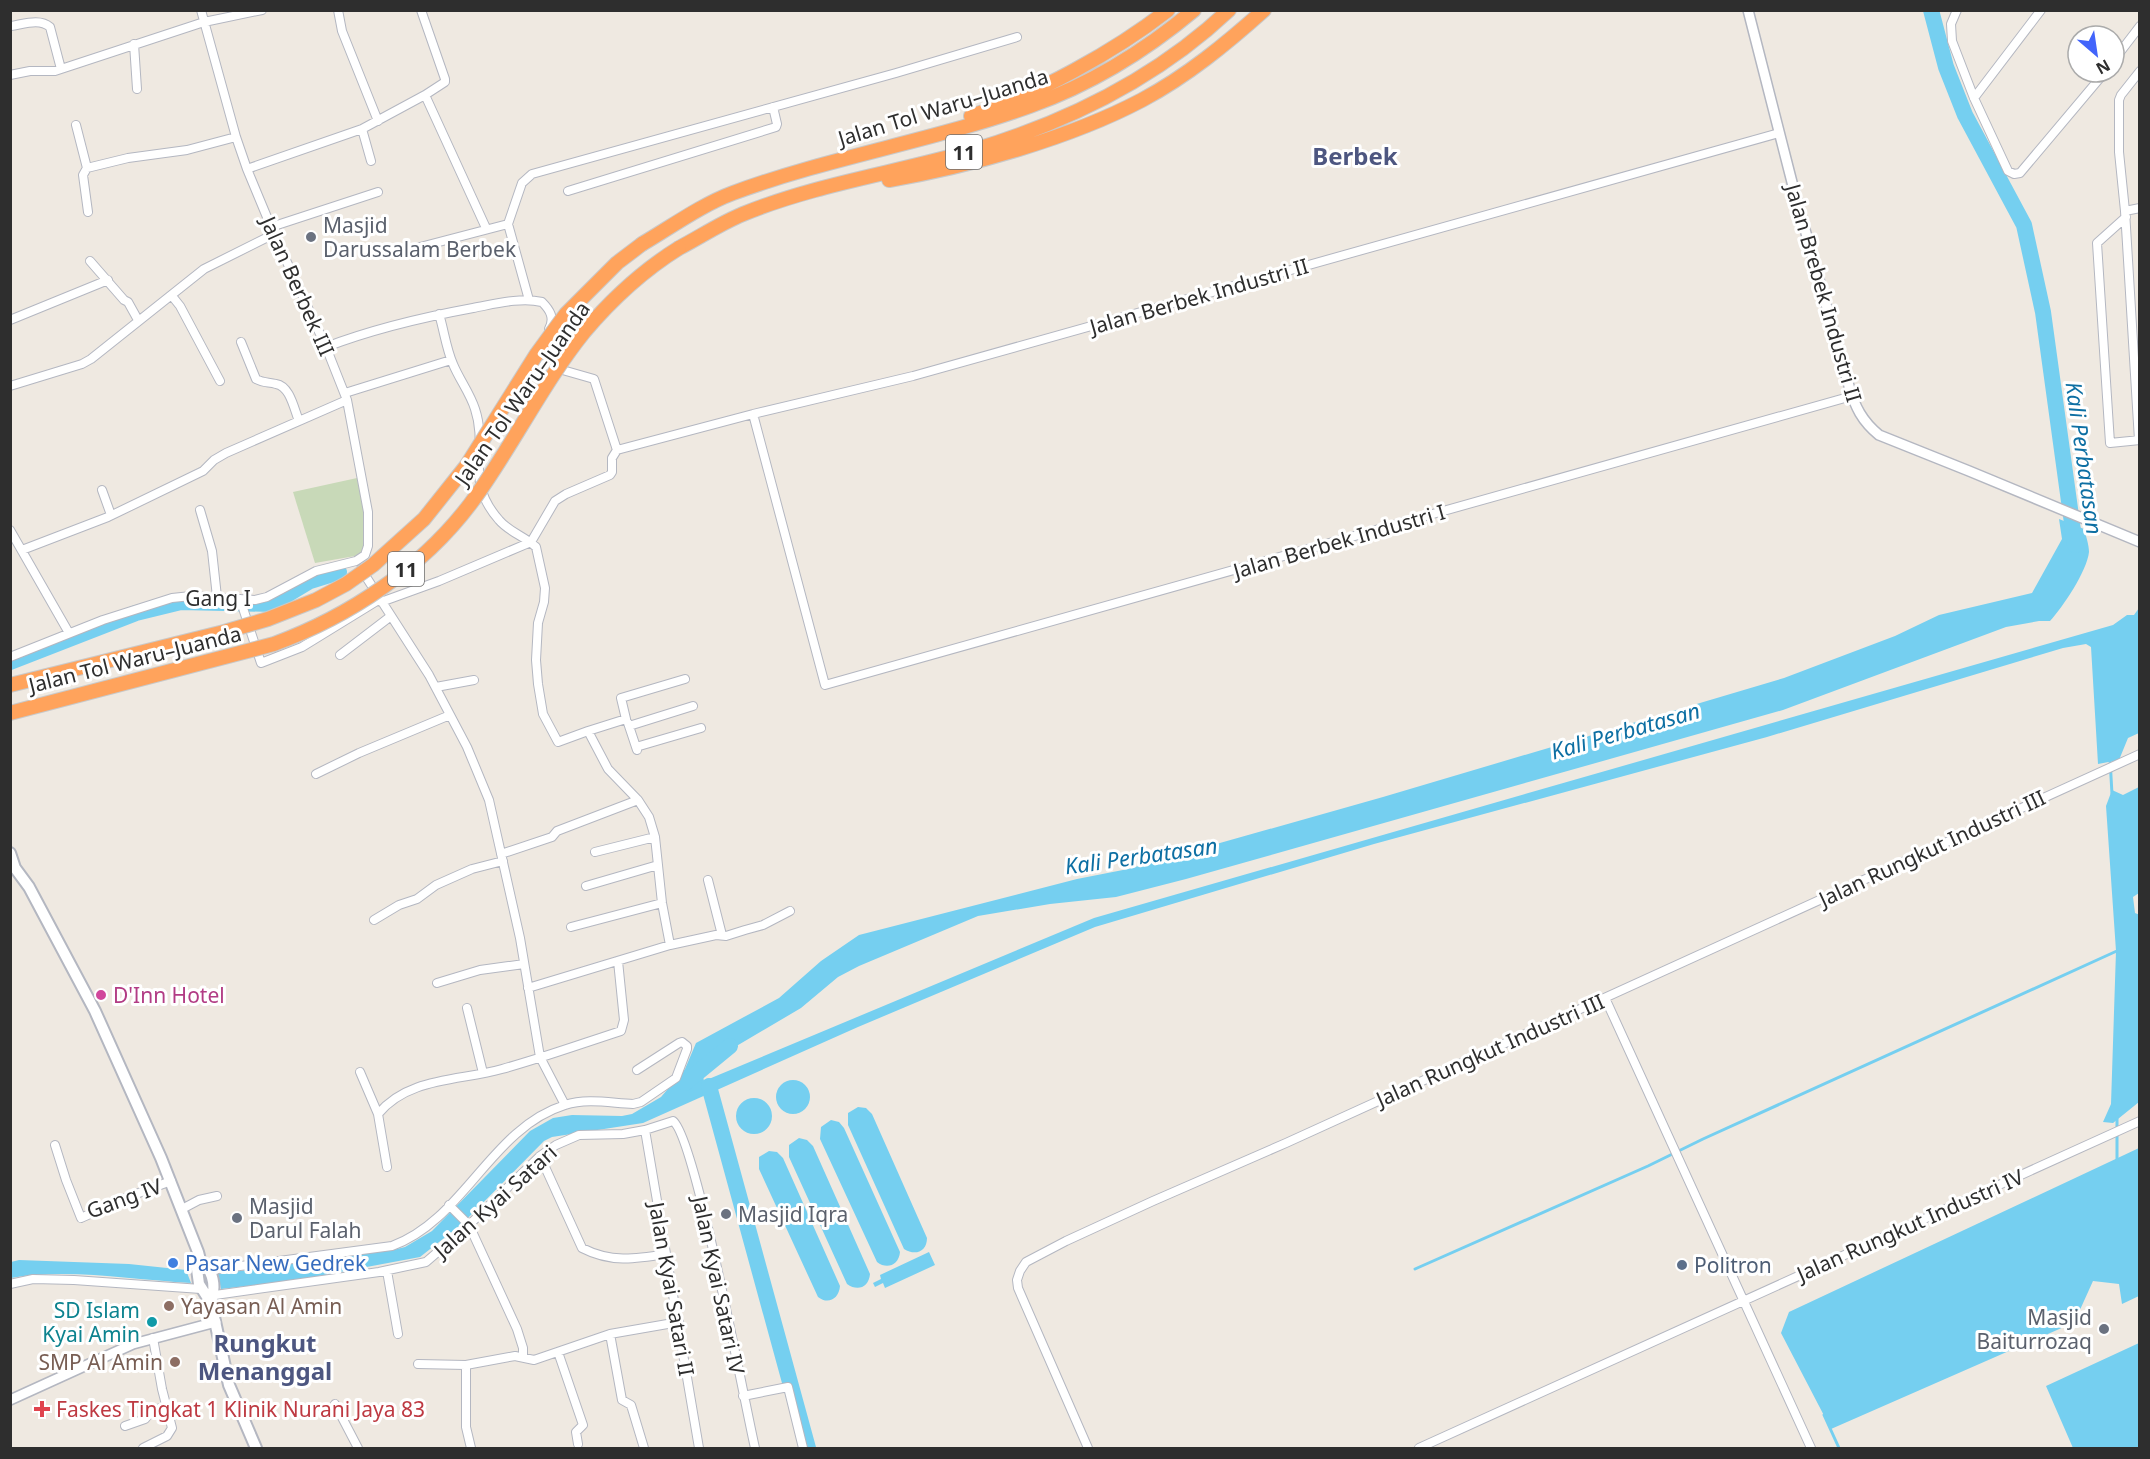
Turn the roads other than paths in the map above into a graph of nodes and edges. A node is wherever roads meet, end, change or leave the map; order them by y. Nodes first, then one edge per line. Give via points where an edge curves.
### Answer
1 (201, 10) edge
2 (262, 10) edge
3 (338, 10) edge
4 (1168, 10) edge
5 (1194, 10) edge
6 (1228, 10) edge
7 (1264, 10) edge
8 (1748, 10) edge
9 (1957, 10) edge
10 (2041, 10) edge
11 (422, 11) edge
12 (204, 22) junction
13 (11, 26) edge
14 (2139, 26) edge
15 (1017, 37) dead end
16 (134, 44) junction
17 (2126, 44) edge
18 (61, 69) junction
19 (2139, 71) edge
20 (10, 75) edge
21 (2095, 84) edge
22 (138, 89) dead end
23 (425, 95) junction
24 (1974, 98) junction
25 (773, 107) junction
26 (378, 121) junction
27 (76, 125) dead end
28 (362, 129) junction
29 (1779, 133) junction
30 (236, 137) junction
31 (371, 161) dead end
32 (87, 168) junction
33 (247, 169) junction
34 (798, 172) junction
35 (568, 191) dead end
36 (378, 192) dead end
37 (787, 198) junction
38 (2139, 208) edge
39 (88, 212) dead end
40 (2126, 214) junction
41 (508, 224) junction
42 (486, 228) junction
43 (272, 231) junction
44 (420, 247) dead end
45 (90, 261) dead end
46 (108, 280) junction
47 (172, 296) junction
48 (529, 300) junction
49 (439, 314) junction
50 (10, 320) edge
51 (138, 320) junction
52 (242, 342) dead end
53 (326, 348) junction
54 (451, 360) junction
55 (220, 381) dead end
56 (10, 386) edge
57 (346, 396) junction
58 (1852, 396) junction
59 (753, 414) junction
60 (299, 421) junction
61 (2139, 440) edge
62 (617, 450) junction
63 (102, 490) dead end
64 (200, 510) dead end
65 (111, 515) junction
66 (10, 530) edge
67 (531, 542) junction
68 (2139, 542) edge
69 (22, 550) junction
70 (356, 561) junction
71 (217, 597) junction
72 (381, 600) junction
73 (240, 601) junction
74 (391, 616) junction
75 (69, 633) junction
76 (339, 655) dead end
77 (10, 657) edge
78 (686, 679) dead end
79 (474, 680) dead end
80 (10, 686) edge
81 (436, 687) junction
82 (693, 706) dead end
83 (10, 713) edge
84 (450, 715) junction
85 (627, 722) junction
86 (701, 728) dead end
87 (588, 731) junction
88 (2139, 754) edge
89 (316, 774) dead end
90 (638, 800) junction
91 (655, 837) junction
92 (595, 852) dead end
93 (10, 853) edge
94 (502, 857) junction
95 (658, 865) junction
96 (13, 866) edge
97 (708, 880) dead end
98 (586, 886) dead end
99 (662, 903) junction
100 (790, 911) dead end
101 (374, 920) dead end
102 (571, 927) dead end
103 (722, 935) junction
104 (670, 945) junction
105 (618, 961) junction
106 (524, 964) junction
107 (437, 983) dead end
108 (528, 988) junction
109 (1605, 998) junction
110 (467, 1008) dead end
111 (540, 1057) junction
112 (637, 1070) dead end
113 (360, 1072) dead end
114 (483, 1073) junction
115 (565, 1105) junction
116 (378, 1114) junction
117 (2139, 1121) edge
118 (677, 1123) joint
119 (645, 1130) junction
120 (55, 1144) dead end
121 (540, 1156) junction
122 (387, 1167) dead end
123 (171, 1181) junction
124 (217, 1196) dead end
125 (451, 1207) junction
126 (182, 1209) junction
127 (468, 1224) junction
128 (666, 1254) junction
129 (200, 1260) junction
130 (387, 1271) junction
131 (211, 1273) junction
132 (10, 1284) edge
133 (206, 1290) junction
134 (1744, 1301) junction
135 (216, 1322) junction
136 (679, 1322) junction
137 (398, 1334) dead end
138 (610, 1334) junction
139 (153, 1338) junction
140 (558, 1352) junction
141 (523, 1357) junction
142 (418, 1364) dead end
143 (466, 1365) junction
144 (743, 1396) junction
145 (10, 1400) edge
146 (335, 1404) dead end
147 (166, 1406) junction
148 (125, 1426) dead end
149 (578, 1444) dead end
150 (143, 1449) edge
151 (256, 1449) edge
152 (358, 1449) edge
153 (471, 1449) edge
154 (644, 1449) edge
155 (699, 1449) edge
156 (755, 1449) edge
157 (803, 1449) edge
158 (1088, 1449) edge
159 (1419, 1449) edge
160 (1811, 1449) edge

1 - 12 street, Jalan Berbek III
2 - 12 street
3 - 26 street via 342,31
4 - 34 highway via 1119,44 1055,80 984,112 856,150
5 - 34 highway, Jalan Tol Waru–Juanda / 11 via 1140,51 1048,99 947,133
6 - 37 highway, Jalan Tol Waru–Juanda / 11 via 1158,66 1065,117 971,151
7 - 37 highway via 1212,56 1143,99 1094,122 967,162
8 - 29 street, Jalan Brebek Industri II
9 - 24 street via 1951,24 1952,41
10 - 24 street
11 - 23 street via 445,79
12 - 16 street
12 - 30 street, Jalan Berbek III
13 - 18 street via 46,23
14 - 17 street
15 - 25 street
16 - 18 street
16 - 22 street
18 - 20 street
19 - 40 street via 2119,100 2119,152
21 - 24 street via 2020,173 2014,174 2008,171
23 - 26 street
23 - 42 street
25 - 35 street via 776,127
25 - 41 street via 532,174 522,183
26 - 28 street
27 - 32 street
28 - 31 street
28 - 33 street
29 - 58 street, Jalan Brebek Industri II
29 - 59 street, Jalan Berbek Industri II via 913,376
30 - 32 street
30 - 33 street, Jalan Berbek III
32 - 39 street via 83,175
33 - 43 street, Jalan Berbek III
34 - 80 highway, Jalan Tol Waru–Juanda / 11, bridge via 730,194 689,215 617,263 566,314 466,465 424,519 346,584 268,619
36 - 43 street
37 - 83 highway, Jalan Tol Waru–Juanda / 11, bridge via 741,214 679,248 624,288 583,334 471,503 441,537 394,579 349,610 274,644
38 - 40 street
40 - 61 street
40 - 61 street via 2097,243 2110,443
41 - 42 street
41 - 48 street
42 - 44 street
43 - 47 street via 204,269
43 - 53 street, Jalan Berbek III
45 - 46 street
46 - 50 street
46 - 51 street
47 - 51 street
47 - 55 street
48 - 49 street
48 - 62 street via 542,302 553,322 530,360 594,379
49 - 53 street via 352,337
49 - 54 street
51 - 56 street via 91,359
52 - 60 street via 256,379 285,388
53 - 57 street, Jalan Berbek III
54 - 57 street
54 - 67 street via 475,409 479,429 477,472 482,493 499,520
57 - 60 street
57 - 70 street, Jalan Berbek III via 369,529 368,546
58 - 59 street, Jalan Berbek Industri I via 825,685
58 - 68 street, Jalan Brebek Industri II via 1858,413 1879,435
59 - 62 street, Jalan Berbek Industri II
60 - 65 street via 226,453 203,471
62 - 67 street via 610,475 555,501
63 - 65 street
64 - 71 street via 212,551
65 - 69 street
66 - 69 street
67 - 72 street via 439,581
67 - 87 street via 536,547 545,588 536,660 543,714 558,742
69 - 75 street
70 - 72 street
70 - 73 street, Gang I via 316,571 267,597
71 - 73 street, Gang I
71 - 75 street, Gang I via 172,598
72 - 73 street via 302,647 261,663
72 - 74 street
74 - 76 street
74 - 81 street
75 - 77 street, Gang I
78 - 85 street via 621,698
79 - 81 street
81 - 84 street
82 - 85 street
84 - 89 street
84 - 94 street via 489,800
85 - 86 street via 637,748
85 - 87 street
87 - 90 street via 608,769
88 - 109 street, Jalan Rungkut Industri III
90 - 91 street
90 - 94 street
91 - 92 street
91 - 95 street
93 - 96 main road
94 - 101 street via 436,885
94 - 106 street
95 - 98 street
95 - 99 street
96 - 123 main road via 29,887 95,1011
97 - 103 street
99 - 102 street
99 - 104 street
100 - 103 street via 763,925
103 - 104 street
104 - 105 street
105 - 108 street
105 - 111 street via 624,1020 621,1031
106 - 107 street via 480,970
106 - 108 street
108 - 111 street
109 - 134 street
109 - 158 street, Jalan Rungkut Industri III via 1026,1262 1017,1280 1018,1288
110 - 114 street
111 - 114 street
111 - 115 street
112 - 115 street via 679,1042 687,1046 676,1078 641,1102
113 - 116 street
114 - 116 street via 414,1089
115 - 125 street via 522,1128
116 - 122 street
117 - 134 street, Jalan Rungkut Industri IV
118 - 119 street, Jalan Kyai Satari via 672,1121
118 - 144 street, Jalan Kyai Satari IV via 702,1201
119 - 121 street, Jalan Kyai Satari via 579,1135
119 - 128 street, Jalan Kyai Satari II
120 - 123 street, Gang IV via 81,1218
121 - 127 street, Jalan Kyai Satari
121 - 128 street via 582,1248 625,1260
123 - 126 main road
124 - 126 street
125 - 127 street
125 - 131 street via 414,1236 392,1246
126 - 129 main road
127 - 130 street, Jalan Kyai Satari via 429,1260
127 - 141 street via 517,1329
128 - 136 street, Jalan Kyai Satari II
129 - 131 main road
129 - 133 main road
130 - 133 street, Jalan Kyai Satari
130 - 137 street
131 - 133 main road
132 - 133 street, Jalan Kyai Satari via 33,1279 74,1280
133 - 135 main road
134 - 159 street, Jalan Rungkut Industri IV
134 - 160 street
135 - 139 street
135 - 151 main road via 229,1385
136 - 138 street
136 - 155 street, Jalan Kyai Satari II
138 - 140 street
138 - 154 street via 622,1400 631,1405
139 - 145 street
139 - 147 street
140 - 141 street via 534,1360
140 - 149 street via 583,1425 576,1432
141 - 143 street
142 - 143 street
143 - 153 street via 466,1427
144 - 156 street, Jalan Kyai Satari IV
144 - 157 street via 788,1387
146 - 152 street
147 - 148 street
147 - 150 street via 171,1432

